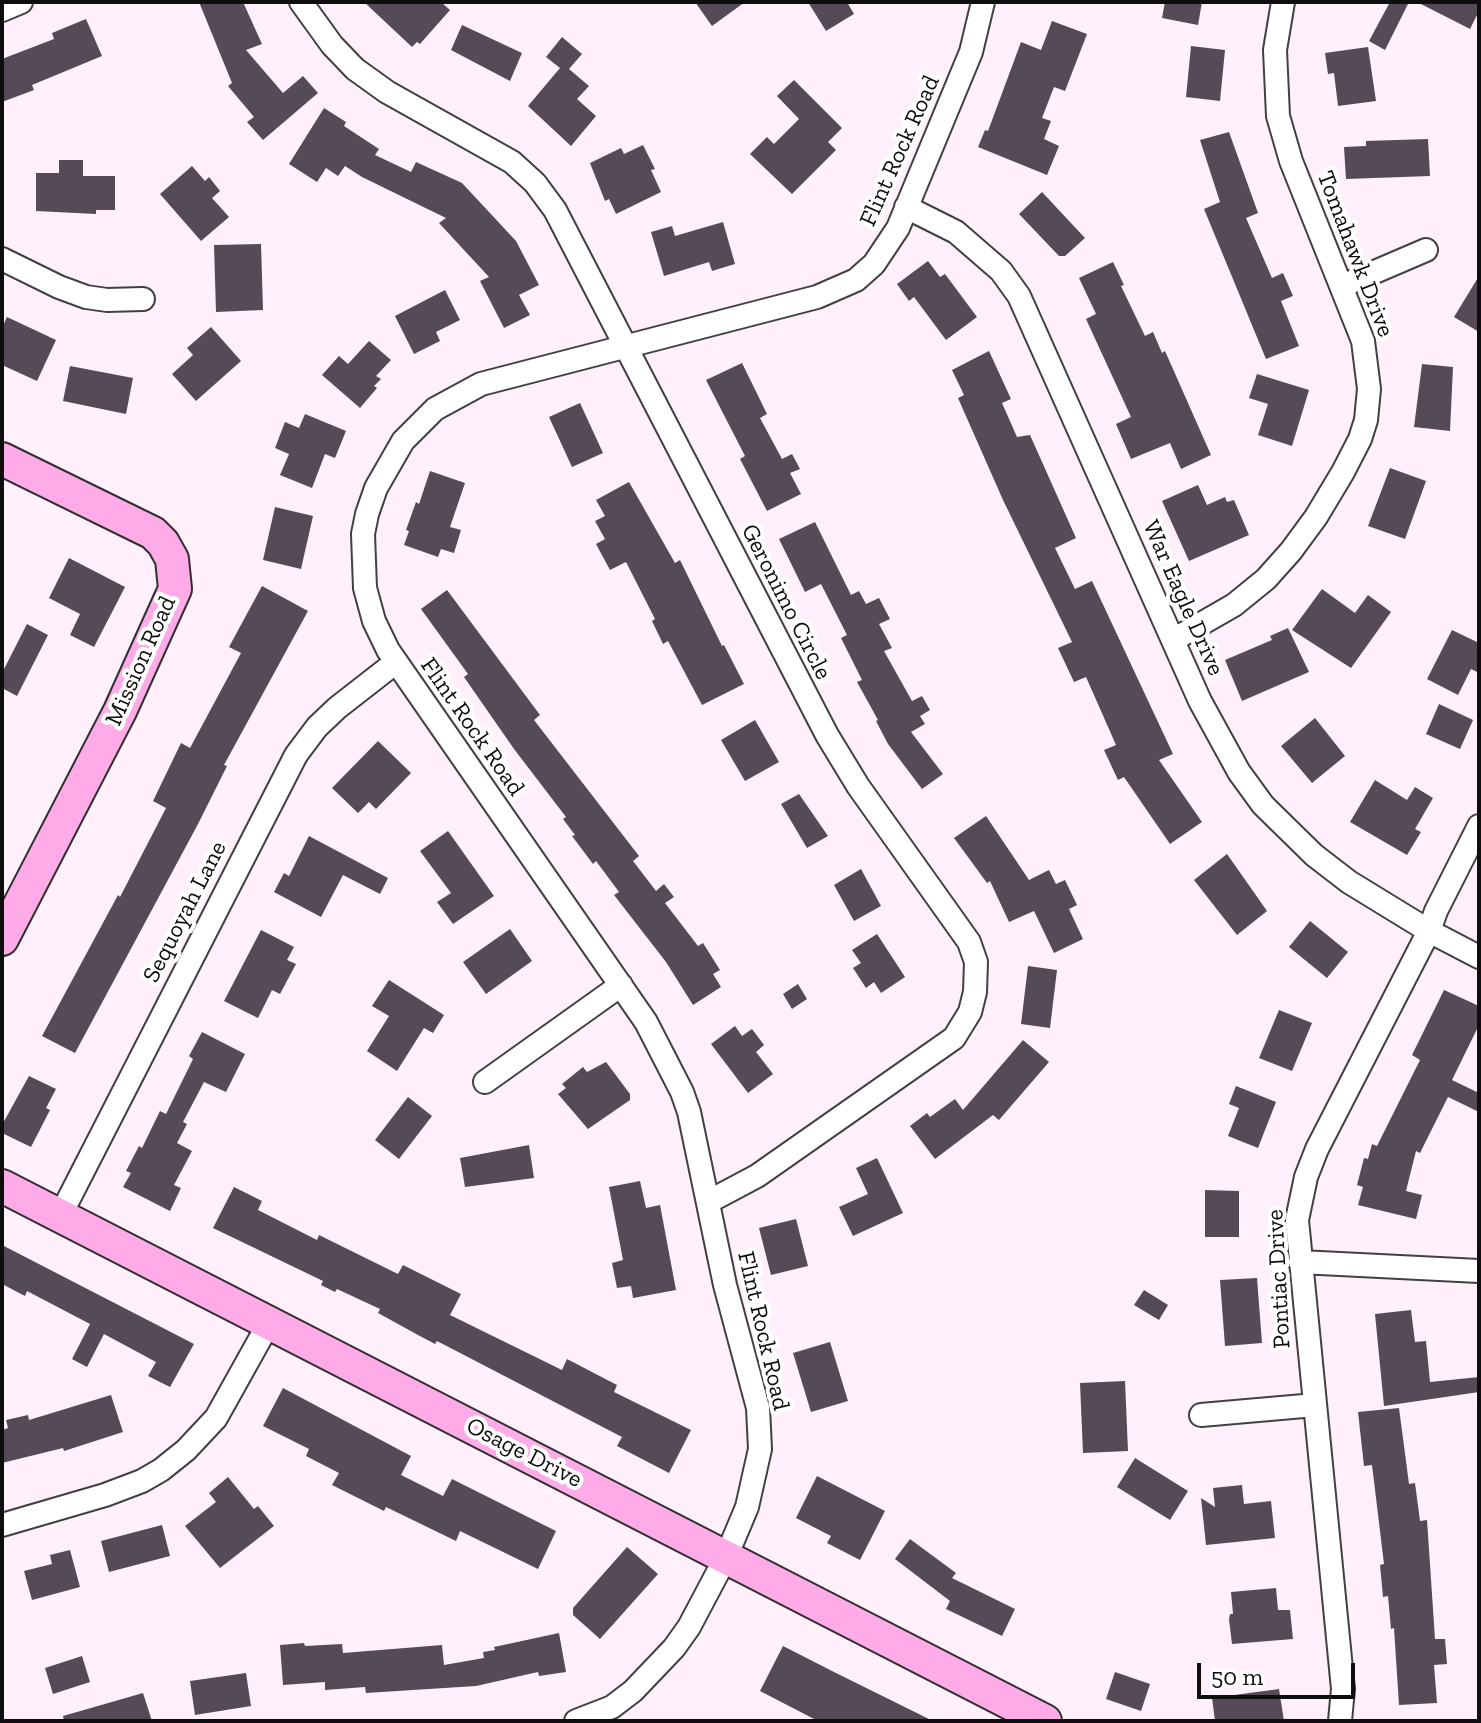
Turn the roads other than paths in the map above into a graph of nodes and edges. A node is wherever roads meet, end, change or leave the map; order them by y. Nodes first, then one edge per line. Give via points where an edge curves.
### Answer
1 (21, 2) edge
2 (301, 2) edge
3 (983, 2) edge
4 (1283, 2) edge
5 (2, 10) edge
6 (906, 207) junction
7 (1426, 250) dead end
8 (2, 259) edge
9 (1342, 286) junction
10 (143, 299) dead end
11 (625, 346) junction
12 (2, 459) edge
13 (1173, 640) junction
14 (396, 662) junction
15 (1479, 826) edge
16 (1429, 931) junction
17 (2, 939) edge
18 (1479, 957) edge
19 (621, 985) junction
20 (485, 1082) dead end
21 (2, 1186) edge
22 (708, 1202) junction
23 (60, 1216) junction
24 (1300, 1262) junction
25 (1479, 1271) edge
26 (269, 1323) junction
27 (1315, 1405) junction
28 (1201, 1415) dead end
29 (2, 1525) edge
30 (726, 1557) junction
31 (576, 1721) edge
32 (1045, 1721) edge
33 (1340, 1721) edge

1 - 5 street
2 - 11 street, Geronimo Circle via 355,69 406,104 494,150 535,183 555,210
3 - 6 street, Flint Rock Road via 971,52
4 - 9 street, Tomahawk Drive via 1275,50 1278,116
6 - 11 street, Flint Rock Road via 874,264 841,288
6 - 13 street, War Eagle Drive via 956,232 1001,271 1019,296
7 - 9 street
8 - 10 street via 86,297
9 - 13 street, Tomahawk Drive via 1366,354 1369,389 1360,439 1316,517 1266,579 1222,613
11 - 14 street, Flint Rock Road via 481,384 435,409 403,441 376,488 363,534 365,588 374,621
11 - 22 street, Geronimo Circle via 827,735 969,942 977,979 970,1012 954,1038 757,1176
12 - 17 street, Mission Road via 153,533 172,559 175,589 120,711
13 - 16 street, War Eagle Drive via 1216,732 1263,805 1325,864
14 - 19 street, Flint Rock Road
14 - 23 street, Sequoyah Lane via 337,708 296,755
15 - 16 street, Pontiac Drive
16 - 18 street, War Eagle Drive
16 - 24 street, Pontiac Drive via 1306,1177 1297,1220
19 - 20 street
19 - 22 street, Flint Rock Road via 682,1092
21 - 23 street, Osage Drive
22 - 30 street, Flint Rock Road via 760,1422 753,1488
23 - 26 street, Osage Drive
24 - 25 street
24 - 27 street, Pontiac Drive
26 - 29 street via 216,1418 161,1470 105,1495
26 - 30 street, Osage Drive
27 - 28 street
27 - 33 street, Pontiac Drive via 1343,1689
30 - 31 street, Flint Rock Road via 689,1627 653,1673 612,1707
30 - 32 street, Osage Drive

